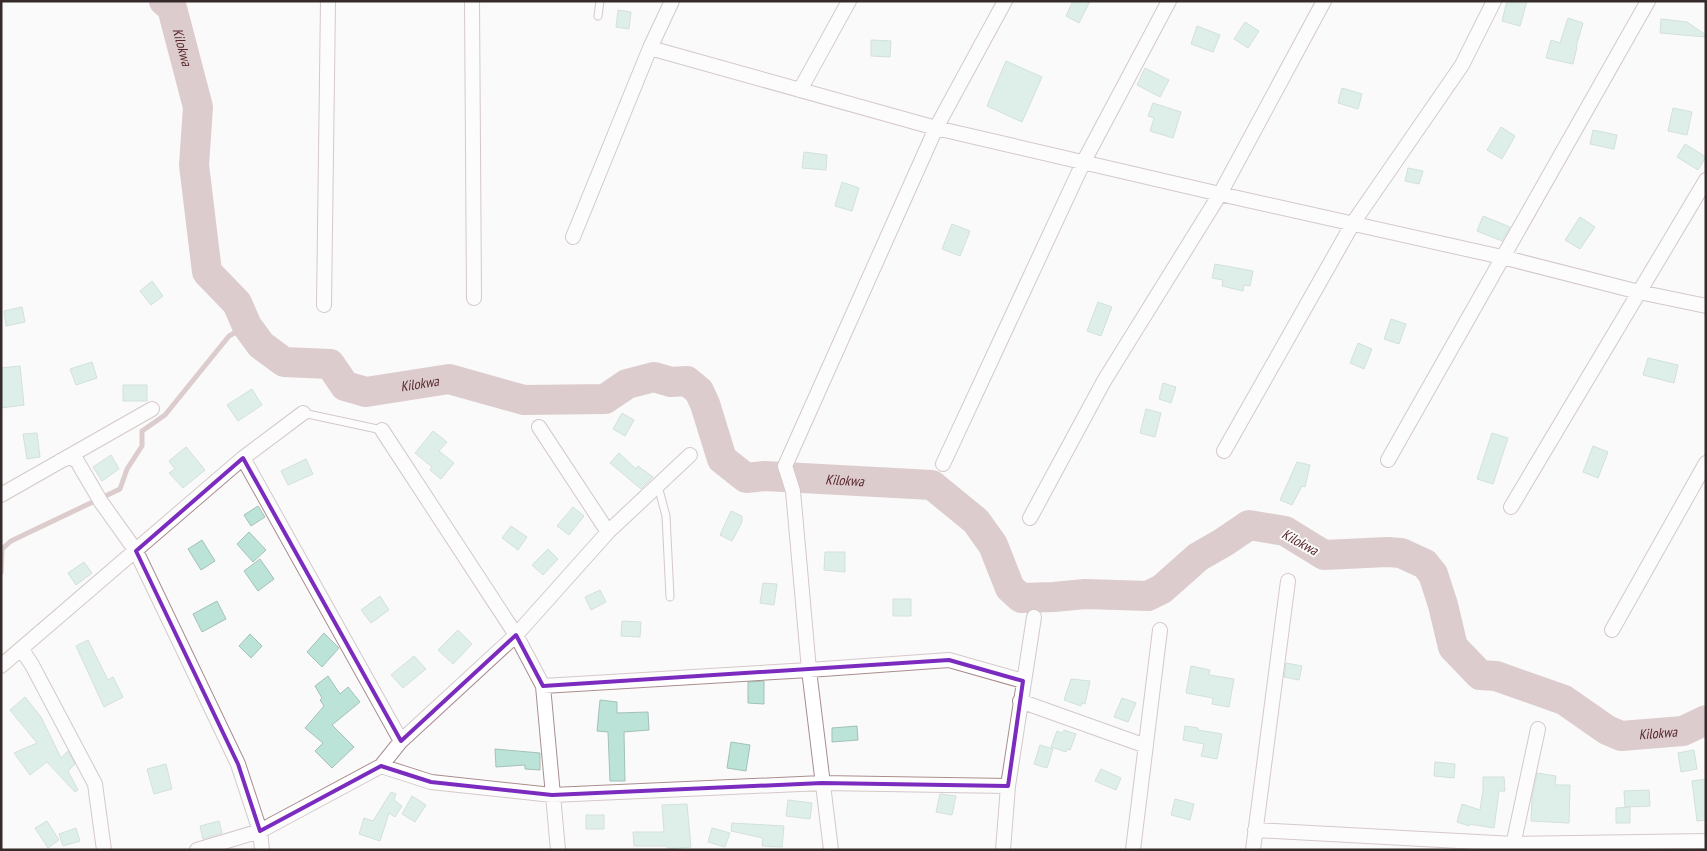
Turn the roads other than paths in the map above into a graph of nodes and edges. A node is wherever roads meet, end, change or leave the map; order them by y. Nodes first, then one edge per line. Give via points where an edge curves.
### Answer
1 (328, 1) edge
2 (472, 1) edge
3 (600, 1) edge
4 (672, 1) edge
5 (849, 1) edge
6 (1005, 1) edge
7 (1168, 1) edge
8 (1324, 1) edge
9 (1494, 1) edge
10 (1648, 1) edge
11 (598, 16) dead end
12 (650, 48) junction
13 (800, 90) junction
14 (936, 128) junction
15 (1083, 163) junction
16 (1706, 180) edge
17 (1220, 194) junction
18 (1353, 223) junction
19 (573, 237) dead end
20 (1502, 257) junction
21 (1639, 292) junction
22 (474, 298) dead end
23 (324, 305) dead end
24 (1706, 306) edge
25 (152, 409) dead end
26 (303, 413) joint
27 (539, 427) dead end
28 (382, 430) joint
29 (1224, 451) dead end
30 (690, 455) dead end
31 (243, 458) junction
32 (1388, 460) dead end
33 (60, 461) junction
34 (1706, 463) edge
35 (943, 464) dead end
36 (658, 485) junction
37 (1, 495) edge
38 (1511, 507) dead end
39 (1030, 518) dead end
40 (608, 532) junction
41 (136, 551) junction
42 (1288, 581) dead end
43 (670, 597) dead end
44 (1034, 617) dead end
45 (1160, 630) dead end
46 (1612, 630) dead end
47 (516, 635) junction
48 (22, 650) junction
49 (1, 666) edge
50 (809, 670) junction
51 (1023, 681) junction
52 (543, 686) junction
53 (1020, 701) junction
54 (1538, 729) dead end
55 (402, 741) junction
56 (1146, 746) junction
57 (381, 766) junction
58 (822, 783) junction
59 (1008, 786) junction
60 (552, 795) junction
61 (1255, 830) junction
62 (260, 831) junction
63 (1706, 841) edge
64 (1513, 847) edge
65 (104, 850) edge
66 (197, 850) edge
67 (262, 850) edge
68 (558, 850) edge
69 (831, 850) edge
70 (1003, 850) edge
71 (1134, 850) edge
72 (1253, 850) edge

1 - 23 street
2 - 22 street
3 - 11 lane
4 - 12 street
5 - 13 street
6 - 14 street
7 - 15 street
8 - 17 street
9 - 18 street via 1462,64
10 - 20 street
12 - 13 street
12 - 19 street
13 - 14 street
14 - 15 street
14 - 50 street via 785,466 793,490
15 - 17 street
15 - 35 street
16 - 21 street
17 - 18 street
17 - 39 street via 1104,381
18 - 20 street
18 - 29 street
20 - 21 street
20 - 32 street
21 - 24 street
21 - 38 street
25 - 33 street
26 - 28 lane
26 - 31 street
27 - 40 street
28 - 47 street
30 - 36 street
31 - 41 street
31 - 55 street
33 - 37 street
33 - 41 street via 70,457 77,460
34 - 46 street
36 - 40 street
36 - 43 lane via 666,516
40 - 47 street
41 - 48 street
41 - 62 street via 238,764
42 - 61 street
44 - 51 street
45 - 56 street
47 - 52 street
47 - 55 street
48 - 49 street
48 - 65 street via 95,784
50 - 51 street via 949,660
50 - 52 street
50 - 58 street
51 - 53 street
52 - 60 street
53 - 56 street
53 - 59 street
54 - 64 street
55 - 57 street
56 - 71 street
57 - 60 street via 431,782
57 - 62 street
58 - 59 street
58 - 60 street
58 - 69 street
59 - 70 street
60 - 68 street
61 - 64 street
61 - 72 street
62 - 66 street
62 - 67 street
63 - 64 street

